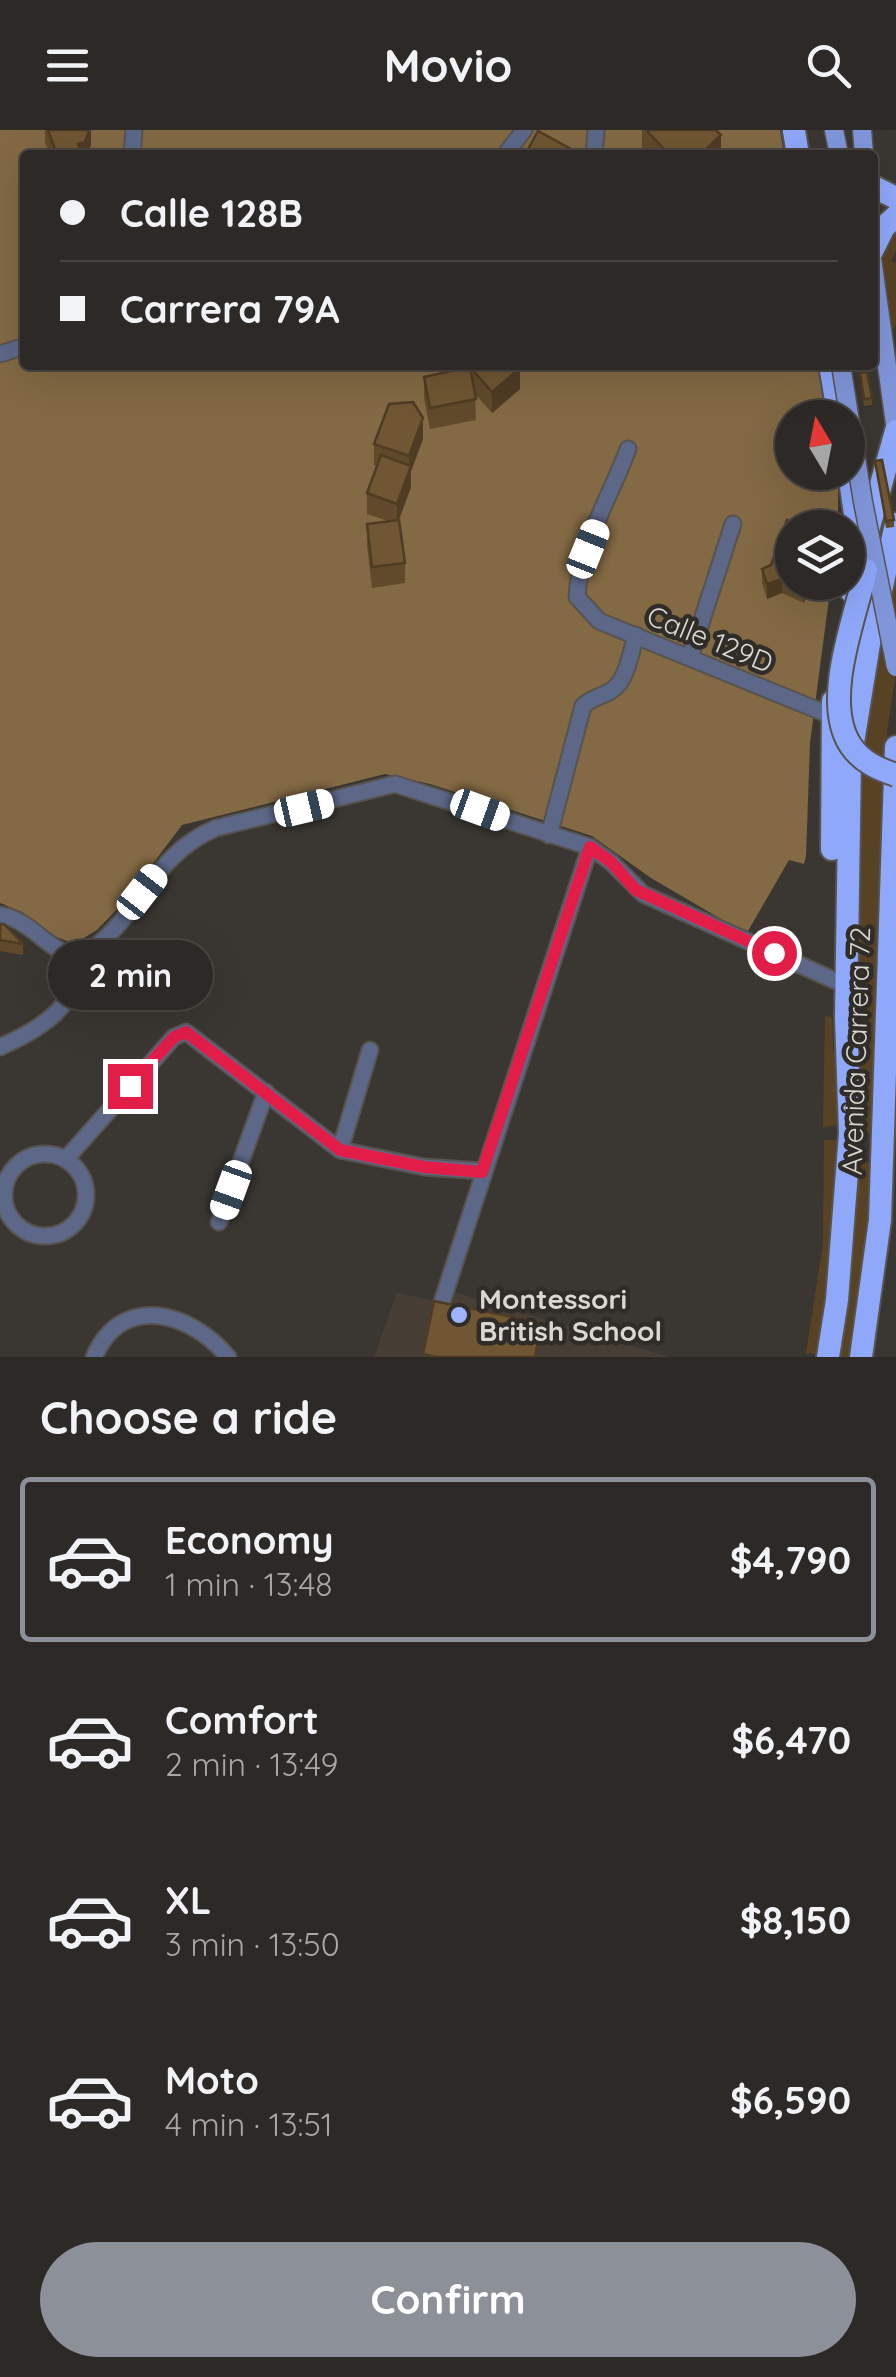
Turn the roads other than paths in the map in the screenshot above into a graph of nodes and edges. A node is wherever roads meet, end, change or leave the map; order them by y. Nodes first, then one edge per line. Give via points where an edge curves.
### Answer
1 (524, 130) edge
2 (509, 150) edge
3 (896, 216) edge
4 (878, 238) edge
5 (878, 315) edge
6 (831, 370) edge
7 (842, 370) edge
8 (836, 400) edge
9 (896, 431) edge
10 (628, 449) dead end
11 (733, 524) dead end
12 (896, 524) edge
13 (865, 550) edge
14 (853, 600) edge
15 (855, 600) edge
16 (636, 635) junction
17 (690, 657) junction
18 (896, 667) edge
19 (832, 716) junction
20 (896, 747) edge
21 (896, 776) edge
22 (895, 812) edge
23 (549, 835) junction
24 (590, 847) junction
25 (0, 915) edge
26 (76, 956) junction
27 (838, 982) junction
28 (893, 991) edge
29 (846, 1017) junction
30 (892, 1021) edge
31 (0, 1048) edge
32 (370, 1050) dead end
33 (266, 1092) junction
34 (340, 1150) junction
35 (66, 1160) junction
36 (848, 1168) junction
37 (882, 1170) junction
38 (482, 1172) junction
39 (219, 1222) dead end
40 (442, 1302) edge
41 (94, 1357) edge
42 (228, 1357) edge
43 (828, 1357) edge
44 (861, 1357) edge

1 - 2 street
3 - 4 highway
5 - 9 main road
6 - 8 highway
7 - 18 main road, bridge
9 - 13 highway
10 - 16 street, Calle 129D via 588,549 577,598 599,621
11 - 17 street
12 - 29 highway, Avenida Carrera 72 via 850,761
14 - 19 highway, Avenida Carrera 72 via 834,676
15 - 21 highway, bridge via 838,710 859,756
16 - 17 street, Calle 129D
16 - 23 street via 620,682 583,706
17 - 19 street, Calle 129D
19 - 27 highway, Avenida Carrera 72
20 - 22 highway, Avenida Carrera 72
22 - 28 highway, Avenida Carrera 72
23 - 24 street
23 - 26 street via 403,785 370,787 194,837 94,948
24 - 27 street via 643,894
24 - 38 street
25 - 26 street via 26,922
26 - 31 street via 69,994 57,1011
27 - 29 highway, Avenida Carrera 72
28 - 30 highway, Avenida Carrera 72
29 - 36 highway, Avenida Carrera 72
30 - 37 highway, Avenida Carrera 72
32 - 34 street
33 - 34 street
33 - 35 street via 186,1032 174,1037
33 - 39 street
34 - 38 street
35 - 35 street via 42,1154 11,1173 4,1194 20,1228 59,1234 80,1218 84,1179
36 - 37 highway via 863,1152 874,1155
36 - 43 highway, Avenida Carrera 72
37 - 44 highway, Avenida Carrera 72
38 - 40 street
41 - 42 street via 102,1338 121,1322 146,1314 188,1324

